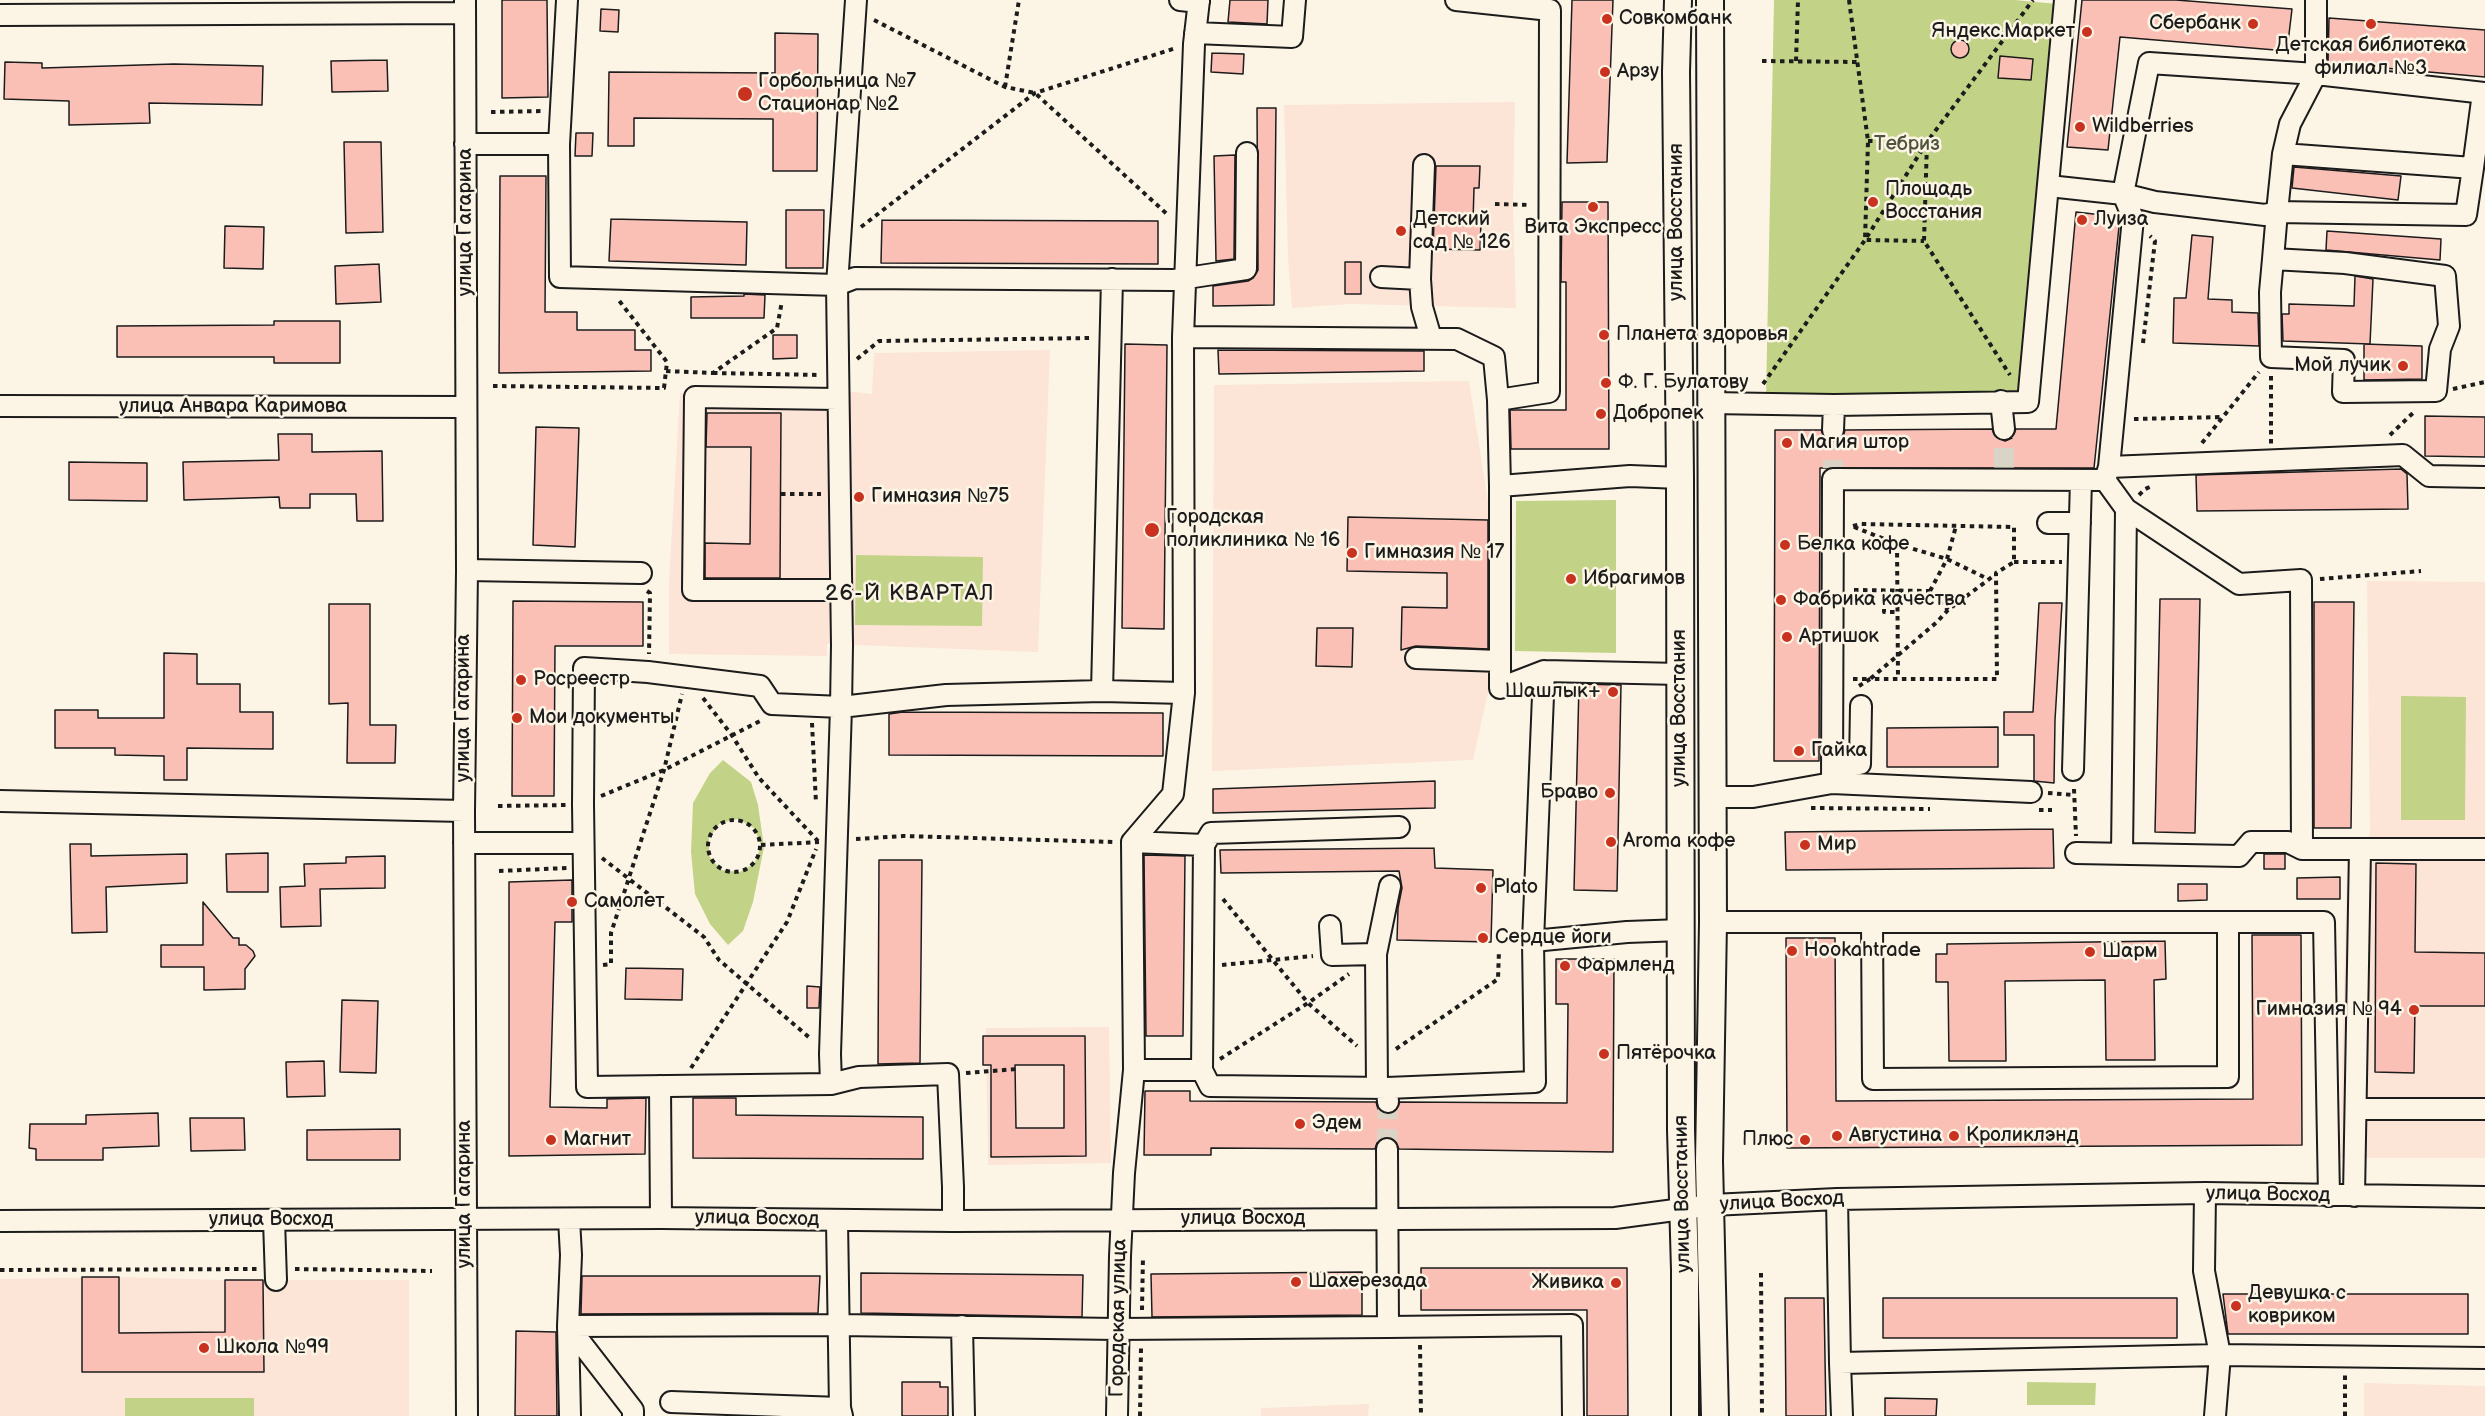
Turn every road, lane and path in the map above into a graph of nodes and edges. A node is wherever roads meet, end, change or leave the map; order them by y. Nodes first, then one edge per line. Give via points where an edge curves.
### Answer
1 (567, 0) edge
2 (1019, 0) edge
3 (1296, 0) edge
4 (1456, 0) edge
5 (1678, 0) edge
6 (1710, 0) edge
7 (1798, 0) edge
8 (1849, 0) edge
9 (2032, 0) edge
10 (2065, 0) edge
11 (2316, 0) edge
12 (1192, 1) edge
13 (465, 7) edge
14 (860, 8) edge
15 (0, 15) edge
16 (1195, 39) junction
17 (1762, 61) dead end
18 (1796, 61) junction
19 (1857, 62) junction
20 (2316, 74) junction
21 (1005, 87) junction
22 (1035, 93) junction
23 (2484, 93) edge
24 (560, 111) junction
25 (491, 112) dead end
26 (1868, 141) junction
27 (1927, 142) junction
28 (465, 144) junction
29 (558, 144) junction
30 (1247, 153) dead end
31 (2283, 154) junction
32 (1424, 165) dead end
33 (2474, 168) junction
34 (2049, 186) junction
35 (2123, 194) junction
36 (1496, 204) dead end
37 (1550, 204) junction
38 (2277, 212) junction
39 (2133, 218) junction
40 (1173, 219) dead end
41 (1865, 240) junction
42 (1924, 241) junction
43 (840, 242) junction
44 (2273, 259) junction
45 (1381, 277) dead end
46 (601, 278) junction
47 (1112, 279) junction
48 (1186, 279) junction
49 (1420, 279) junction
50 (785, 283) junction
51 (837, 285) junction
52 (1184, 337) junction
53 (1110, 338) junction
54 (1431, 338) junction
55 (2142, 348) dead end
56 (2271, 357) junction
57 (666, 371) junction
58 (712, 374) junction
59 (838, 375) junction
60 (2003, 381) dead end
61 (2485, 382) edge
62 (493, 386) dead end
63 (1759, 390) dead end
64 (2436, 391) junction
65 (838, 399) junction
66 (1498, 400) junction
67 (2001, 401) junction
68 (1710, 403) junction
69 (1834, 405) junction
70 (0, 406) edge
71 (466, 407) junction
72 (2135, 407) dead end
73 (2223, 417) junction
74 (2004, 429) tunnel mouth
75 (1833, 430) tunnel mouth
76 (2368, 456) junction
77 (2272, 460) junction
78 (2185, 464) junction
79 (2107, 473) junction
80 (2485, 477) edge
81 (1680, 478) junction
82 (2081, 480) junction
83 (1500, 486) junction
84 (781, 494) dead end
85 (812, 494) dead end
86 (2126, 509) junction
87 (2048, 523) dead end
88 (2080, 523) junction
89 (1956, 526) junction
90 (1897, 544) junction
91 (1947, 559) junction
92 (2014, 562) junction
93 (2079, 562) junction
94 (467, 570) junction
95 (2421, 571) dead end
96 (632, 572) joint
97 (1996, 573) junction
98 (1988, 579) junction
99 (2301, 580) junction
100 (841, 590) junction
101 (1854, 590) dead end
102 (1930, 591) junction
103 (1884, 600) dead end
104 (1948, 610) junction
105 (1898, 612) junction
106 (1416, 658) dead end
107 (1500, 661) junction
108 (1544, 671) junction
109 (648, 672) junction
110 (1680, 674) junction
111 (686, 676) junction
112 (1898, 678) junction
113 (1853, 679) dead end
114 (1870, 679) junction
115 (1102, 691) junction
116 (1184, 693) junction
117 (1857, 698) joint
118 (841, 707) junction
119 (766, 718) dead end
120 (812, 721) dead end
121 (731, 734) junction
122 (664, 770) junction
123 (2073, 770) joint
124 (1832, 773) junction
125 (2074, 795) junction
126 (1713, 797) junction
127 (0, 801) edge
128 (2029, 801) junction
129 (583, 804) junction
130 (498, 806) dead end
131 (1801, 808) dead end
132 (817, 809) dead end
133 (1932, 809) dead end
134 (2052, 810) dead end
135 (464, 811) junction
136 (1399, 827) dead end
137 (818, 831) dead end
138 (827, 841) junction
139 (1131, 842) junction
140 (464, 843) junction
141 (583, 843) junction
142 (761, 845) junction
143 (1204, 846) junction
144 (2302, 849) junction
145 (2360, 849) junction
146 (2485, 849) edge
147 (2076, 853) joint
148 (2122, 854) junction
149 (583, 868) junction
150 (498, 871) dead end
151 (1204, 875) junction
152 (627, 879) junction
153 (1390, 886) dead end
154 (1713, 922) junction
155 (1872, 923) junction
156 (2228, 923) junction
157 (1330, 926) dead end
158 (1682, 930) junction
159 (1533, 941) junction
160 (1499, 950) dead end
161 (1376, 954) junction
162 (1332, 955) junction
163 (1274, 960) junction
164 (584, 965) junction
165 (1203, 967) junction
166 (746, 985) junction
167 (1308, 1003) junction
168 (830, 1054) junction
169 (1377, 1062) junction
170 (1017, 1070) dead end
171 (1202, 1070) junction
172 (1134, 1071) junction
173 (948, 1074) junction
174 (831, 1084) junction
175 (669, 1086) junction
176 (1384, 1093) junction
177 (2485, 1108) edge
178 (2356, 1109) junction
179 (1387, 1149) tunnel mouth
180 (2205, 1193) junction
181 (2328, 1196) junction
182 (2354, 1196) junction
183 (2485, 1197) edge
184 (1837, 1199) junction
185 (1712, 1205) junction
186 (1682, 1210) junction
187 (661, 1218) junction
188 (568, 1219) junction
189 (1387, 1219) junction
190 (274, 1220) junction
191 (466, 1220) junction
192 (1122, 1220) junction
193 (0, 1221) edge
194 (837, 1221) junction
195 (952, 1221) junction
196 (0, 1270) edge
197 (432, 1270) dead end
198 (1761, 1273) dead end
199 (276, 1274) junction
200 (839, 1325) junction
201 (567, 1326) junction
202 (962, 1326) junction
203 (1388, 1327) junction
204 (1420, 1327) junction
205 (1117, 1329) junction
206 (2220, 1355) junction
207 (2345, 1357) junction
208 (2485, 1358) edge
209 (1840, 1363) junction
210 (671, 1402) dead end
211 (760, 1411) edge
212 (841, 1412) edge
213 (467, 1416) edge
214 (570, 1416) edge
215 (633, 1416) edge
216 (964, 1416) edge
217 (1117, 1416) edge
218 (1421, 1416) edge
219 (1573, 1416) edge
220 (1685, 1416) edge
221 (1715, 1416) edge
222 (1762, 1416) edge
223 (1842, 1416) edge
224 (2215, 1416) edge
225 (2344, 1416) edge

1 - 24 street
2 - 21 path
3 - 16 street via 1292,37
4 - 37 street via 1550,10
5 - 81 main road, улица Восстания
6 - 68 main road, улица Восстания
7 - 18 path
8 - 19 path
9 - 27 path
10 - 34 street
11 - 20 street
12 - 16 street
13 - 15 street
13 - 28 street, улица Гагарина
14 - 21 path
14 - 43 street
16 - 22 path
16 - 48 street
17 - 18 path
18 - 19 path
19 - 26 path
20 - 23 street
20 - 31 street via 2290,124
20 - 35 street via 2149,63
21 - 22 path
22 - 40 path
22 - 43 path
23 - 33 street
24 - 25 path
24 - 29 street
26 - 27 path
26 - 41 path
27 - 41 path
27 - 42 path
28 - 29 street
28 - 71 street, улица Гагарина
29 - 46 street via 560,277
30 - 48 street via 1246,269
31 - 33 street
31 - 38 street
32 - 49 street
33 - 38 street via 2466,215
34 - 35 street
34 - 67 street via 2028,402
35 - 38 street via 2155,202 2265,215
35 - 39 street
36 - 37 path
37 - 66 street via 1549,392
38 - 44 street
39 - 55 path via 2155,242
39 - 79 street
41 - 42 path
41 - 63 path
42 - 60 path via 2014,381
43 - 51 street
44 - 56 street
44 - 64 street via 2346,263 2445,276 2449,326 2440,349
45 - 49 street
46 - 50 street
46 - 57 path via 667,363
47 - 48 street
47 - 51 street via 855,278
47 - 53 street
48 - 52 street
49 - 54 street via 1422,307
50 - 51 street
50 - 58 path via 777,328
51 - 59 street
52 - 54 street
52 - 116 street
53 - 59 path via 879,341
53 - 115 street
54 - 66 street via 1457,339 1494,357
56 - 64 street via 2344,360 2343,392
56 - 73 path
56 - 77 path
57 - 58 path
57 - 62 path via 664,388
58 - 59 path
59 - 65 street
61 - 64 path
64 - 76 path
65 - 100 street
65 - 100 street via 695,398 693,590
66 - 83 street
67 - 69 street
67 - 74 street
68 - 69 street
68 - 126 main road, улица Восстания
69 - 75 street
70 - 71 street, улица Анвара Каримова
71 - 94 street, улица Гагарина
72 - 73 path via 2134,419
73 - 78 path
76 - 77 street
76 - 80 street via 2403,455 2429,476
77 - 78 street
78 - 79 street
79 - 82 street
79 - 86 street
81 - 83 street via 1630,476
81 - 110 main road, улица Восстания
82 - 88 street
82 - 124 street via 2004,474 1833,474
83 - 107 street
84 - 85 path
86 - 99 street via 2239,584
86 - 148 street
87 - 88 street
88 - 93 street
89 - 90 path via 1853,526
89 - 91 path
89 - 92 path via 2014,527
90 - 91 path
90 - 105 path
91 - 98 path
91 - 102 path
92 - 93 path
92 - 97 path
93 - 123 street
94 - 96 street
94 - 135 street, улица Гагарина
95 - 99 path
96 - 109 path via 650,593
97 - 98 path
97 - 112 path via 1997,679
98 - 104 path
99 - 144 street
100 - 118 street
101 - 102 path
102 - 104 path
103 - 105 path via 1884,612
104 - 114 path
105 - 112 path
106 - 107 street
107 - 108 street via 1500,688
108 - 110 street
108 - 159 street
109 - 111 street
109 - 129 street via 584,668
110 - 158 main road, улица Восстания
111 - 118 street via 760,686 772,704
111 - 121 path
111 - 122 path
112 - 114 path
113 - 114 path
114 - 117 path
115 - 116 street
115 - 118 street via 946,695
116 - 139 street via 1173,795
117 - 124 street via 1860,764
118 - 138 street
119 - 121 path
120 - 132 path
121 - 122 path
121 - 138 path via 759,778
122 - 129 path
122 - 152 path
123 - 125 path
124 - 126 street via 1753,797
124 - 128 street
125 - 128 path
125 - 147 path
126 - 154 main road, улица Восстания
127 - 135 street
128 - 134 path
129 - 130 path
129 - 141 street
131 - 133 path
135 - 140 street, улица Гагарина
136 - 143 street via 1211,833
137 - 138 path
138 - 139 path via 903,836
138 - 142 path
138 - 166 path via 787,921
138 - 168 street
139 - 143 street
139 - 172 street, Городская улица
140 - 141 street
140 - 191 street, улица Гагарина
141 - 149 street
141 - 152 path
142 - 142 path via 754,828 738,819 720,823 709,838 709,856 721,870 740,872 755,863
143 - 151 street
144 - 145 street
144 - 148 street via 2288,842 2251,842 2239,856
145 - 146 street
145 - 178 street
147 - 148 street
149 - 150 path
149 - 164 street
151 - 163 path
151 - 165 street
152 - 164 path via 611,933 611,964
152 - 166 path via 704,937 719,960
153 - 161 street
154 - 155 street
154 - 185 main road, улица Восстания via 1709,1161
155 - 156 street
155 - 156 street via 1873,1079 2228,1077
156 - 181 street via 2324,922
157 - 162 street
158 - 159 street
158 - 186 main road, улица Восстания
159 - 176 street via 1535,1082
160 - 169 path via 1498,979
161 - 162 street
161 - 167 path
161 - 169 street
162 - 163 path
163 - 165 path
163 - 167 path
164 - 175 street via 587,1087
165 - 171 street
166 - 168 path
166 - 175 path
167 - 169 path
167 - 171 path
168 - 174 street
169 - 176 street
170 - 173 path
171 - 172 street
171 - 176 street via 1210,1086
172 - 192 street, Городская улица
173 - 174 street via 860,1077
173 - 195 street
174 - 175 street
175 - 187 street
177 - 178 street
178 - 182 street
179 - 189 street
180 - 181 street, улица Восход
180 - 184 street, улица Восход
180 - 206 street via 2204,1271
181 - 182 street, улица Восход
182 - 183 street, улица Восход
184 - 185 street, улица Восход
184 - 209 street
185 - 186 street, улица Восход
185 - 221 main road, улица Восстания
186 - 189 street, улица Восход via 1615,1218
186 - 220 main road, улица Восстания
187 - 188 street, улица Восход
187 - 194 street, улица Восход
188 - 191 street, улица Восход
188 - 201 street via 571,1255
189 - 192 street, улица Восход
189 - 203 street
190 - 191 street, улица Восход
190 - 193 street, улица Восход
190 - 199 street
191 - 213 street, улица Гагарина
192 - 195 street, улица Восход
192 - 205 street, Городская улица
194 - 195 street, улица Восход
194 - 200 street
196 - 199 path via 172,1267
197 - 199 path
198 - 222 path
200 - 201 street
200 - 202 street
200 - 212 street
201 - 214 street
201 - 215 street via 633,1410
202 - 205 street
202 - 216 street
203 - 204 street
203 - 205 street
204 - 218 path
204 - 219 street via 1572,1325
205 - 217 street, Городская улица
206 - 207 street
206 - 209 street
206 - 224 street
207 - 208 street
207 - 225 path
209 - 223 street
210 - 211 street
211 - 212 street

